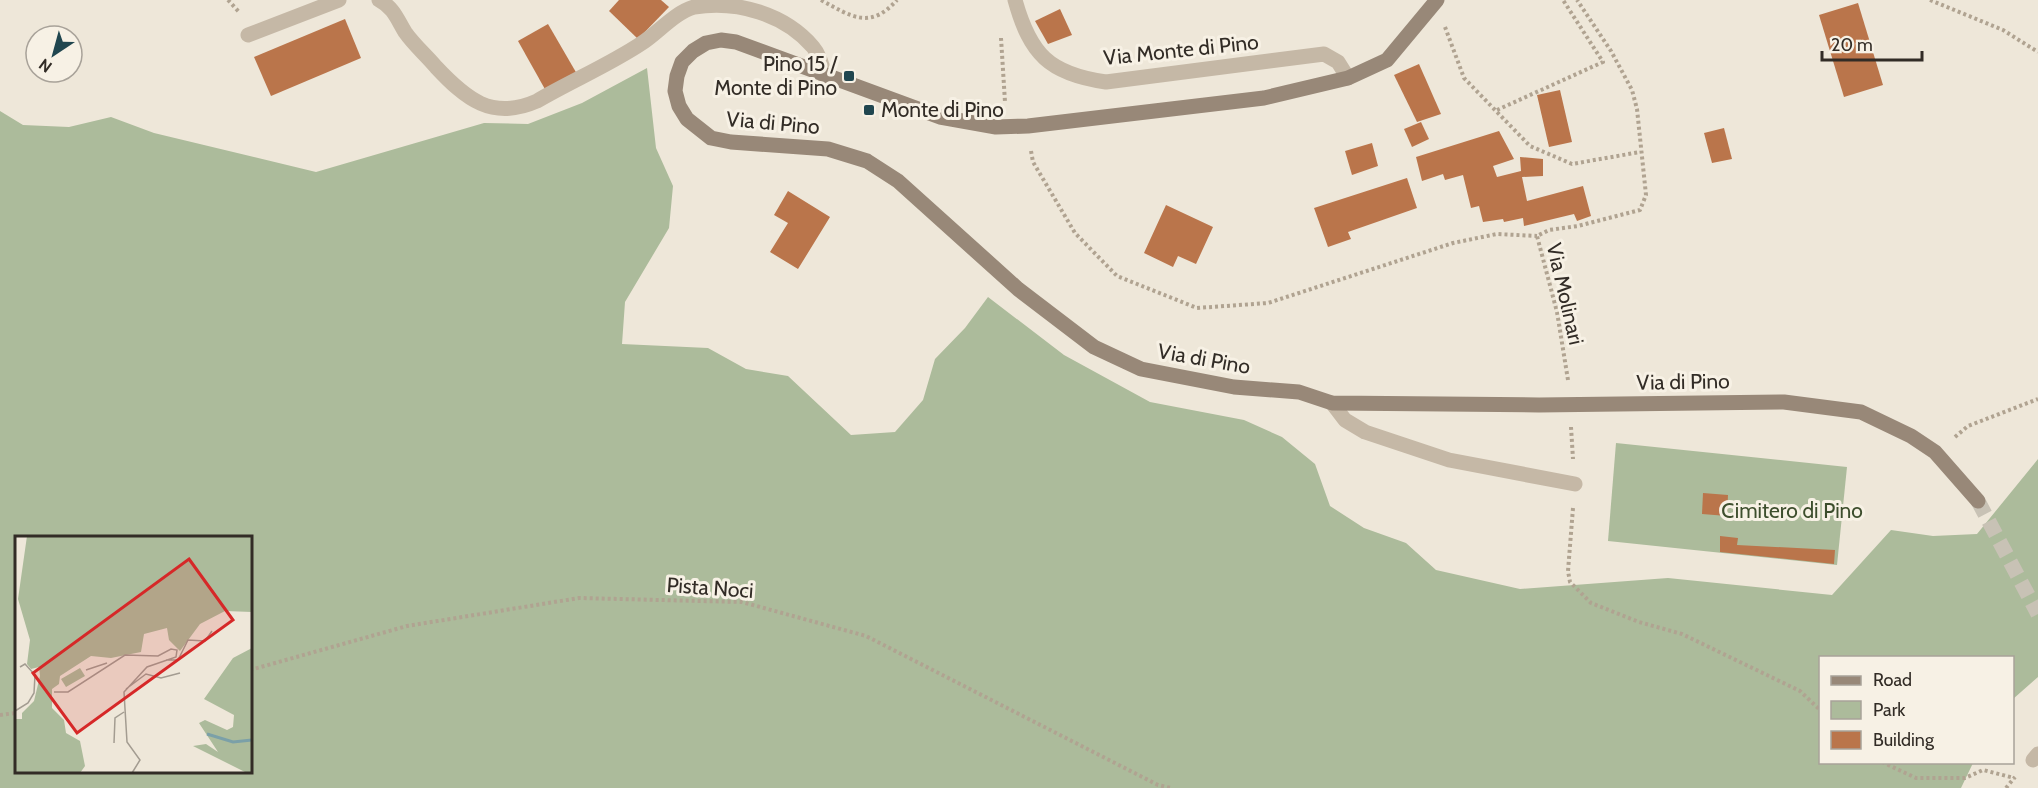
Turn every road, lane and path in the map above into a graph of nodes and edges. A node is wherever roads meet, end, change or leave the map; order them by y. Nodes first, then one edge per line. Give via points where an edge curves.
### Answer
1 (339, 0) edge
2 (379, 0) edge
3 (821, 0) edge
4 (897, 0) edge
5 (1015, 0) edge
6 (1563, 0) edge
7 (1577, 0) edge
8 (1930, 0) edge
9 (1437, 1) edge
10 (1021, 22) junction
11 (254, 33) dead end
12 (2038, 52) edge
13 (825, 77) junction
14 (1348, 78) junction
15 (994, 103) dead end
16 (1497, 110) junction
17 (1028, 126) junction
18 (1640, 152) junction
19 (1537, 236) junction
20 (1568, 381) dead end
21 (2038, 399) edge
22 (1332, 403) junction
23 (1570, 422) dead end
24 (1935, 452) junction
25 (1575, 484) junction
26 (1978, 501) tunnel mouth
27 (252, 669) edge
28 (1819, 708) edge
29 (15, 713) edge
30 (0, 715) edge
31 (1886, 764) edge
32 (2014, 778) dead end
33 (1171, 788) edge

1 - 11 street
2 - 13 street via 388,5 415,45 450,82 478,104 494,108 523,108 642,44 691,7 709,3 750,6 783,21 815,48
3 - 4 path via 850,16 873,19
5 - 10 street, Via Monte di Pino
6 - 16 path via 1603,62
7 - 18 path, Via Molinari via 1632,90 1638,109
8 - 12 path via 2003,30
9 - 14 street, Via di Pino via 1387,60
9 - 16 path via 1464,78
10 - 14 street, Via Monte di Pino via 1034,50 1053,65 1087,80 1106,82 1324,54 1338,62
10 - 15 path via 1006,28 1000,41 1005,103
13 - 17 street, Via di Pino via 962,122
13 - 22 street, Via di Pino via 736,42 721,40 706,43 687,56 676,76 675,91 687,119 711,138 828,149 867,160 898,181 1018,290 1094,347 1122,361 1141,369 1234,387 1299,393
14 - 17 street, Via di Pino via 1264,98
16 - 18 path via 1530,146 1572,164
17 - 19 path via 1033,162 1075,233 1117,276 1197,308 1268,303 1453,243 1497,234
18 - 19 path, Via Molinari via 1646,195 1640,210
19 - 20 path, Via Molinari via 1557,312
21 - 24 path via 1968,426
22 - 24 street, Via di Pino via 1784,402 1861,412
22 - 25 street via 1345,420 1376,436 1449,460
23 - 25 path
24 - 26 street, Via di Pino
25 - 28 path via 1568,571 1570,582 1591,603 1682,634 1800,691
27 - 33 path, Pista Noci via 407,626 579,598 742,602 866,636 1158,785
29 - 30 path
31 - 32 path via 1916,778 1965,778 1983,770

